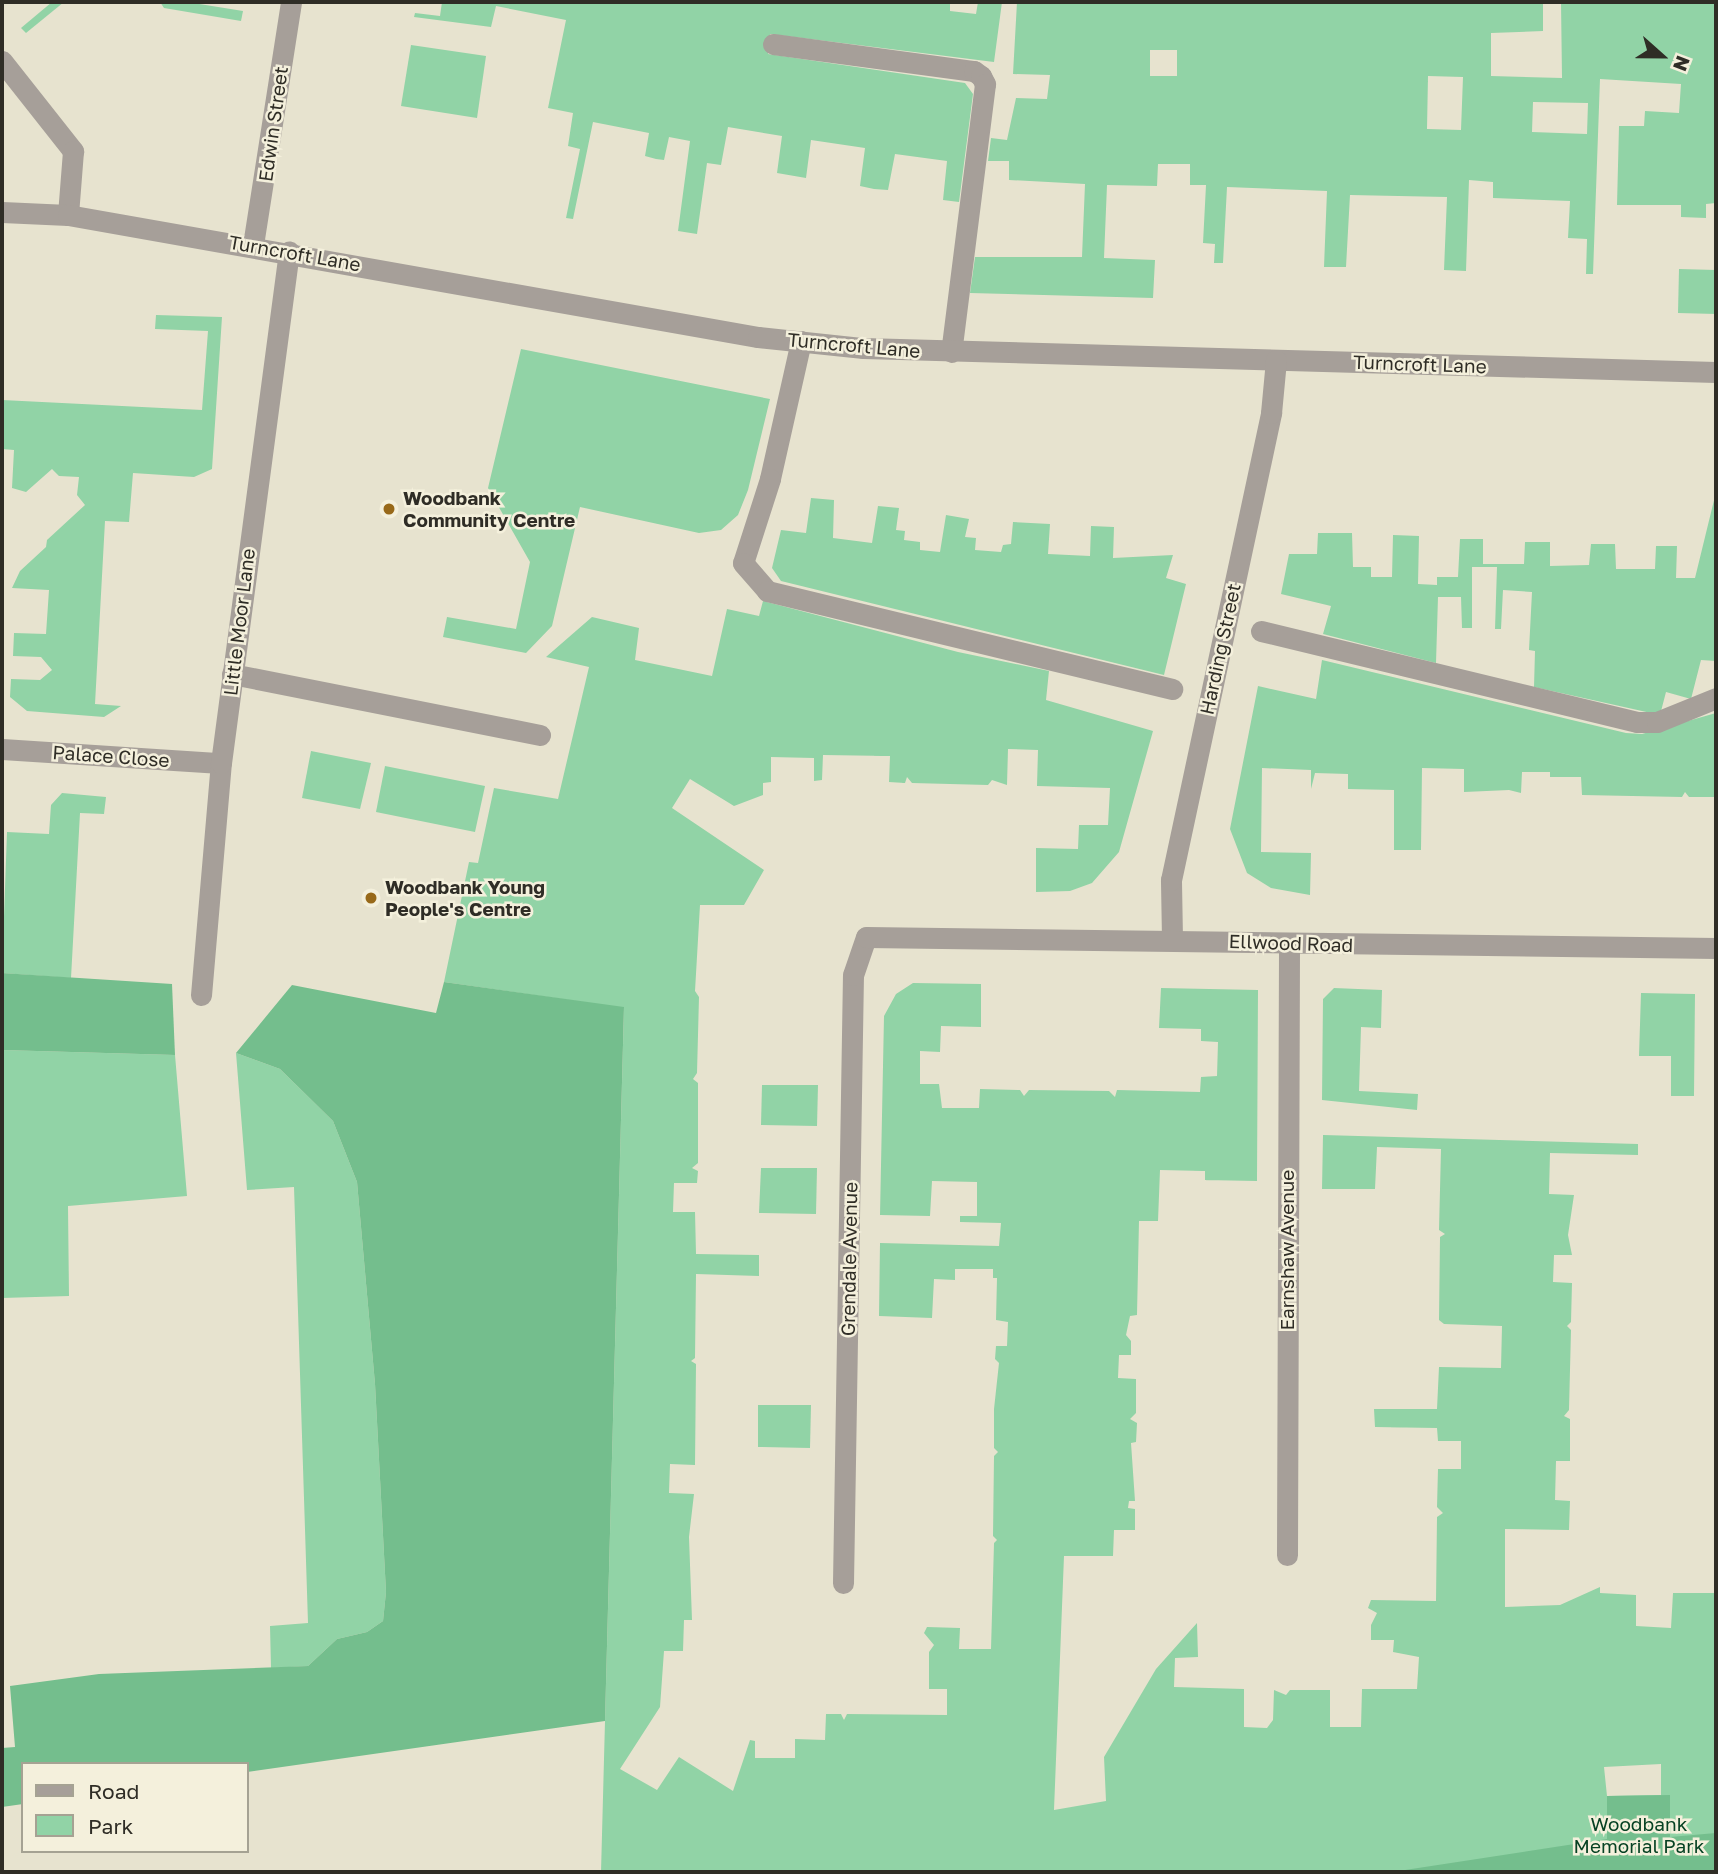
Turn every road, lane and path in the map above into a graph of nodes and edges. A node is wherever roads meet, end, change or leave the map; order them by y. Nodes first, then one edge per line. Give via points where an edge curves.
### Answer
1 (291, 2) edge
2 (772, 44) dead end
3 (2, 61) edge
4 (2, 212) edge
5 (68, 215) junction
6 (253, 245) junction
7 (289, 251) junction
8 (800, 341) junction
9 (951, 352) junction
10 (1276, 360) junction
11 (1716, 372) edge
12 (1261, 631) dead end
13 (232, 674) junction
14 (1172, 689) dead end
15 (1716, 698) edge
16 (540, 735) dead end
17 (2, 749) edge
18 (221, 764) junction
19 (866, 937) joint
20 (1172, 939) junction
21 (1289, 944) junction
22 (1716, 948) edge
23 (201, 995) dead end
24 (1287, 1555) dead end
25 (844, 1583) dead end

1 - 6 street, Edwin Street
2 - 9 street via 974,71 981,76 985,84
3 - 5 street via 73,151
4 - 5 street, Turncroft Lane
5 - 6 street, Turncroft Lane
6 - 7 street, Turncroft Lane
7 - 8 street, Turncroft Lane
7 - 13 street, Little Moor Lane
8 - 9 street, Turncroft Lane
8 - 14 street via 770,479 743,563 768,591
9 - 10 street, Turncroft Lane
10 - 11 street, Turncroft Lane
10 - 20 street, Harding Street via 1270,413 1171,880
12 - 15 street via 1637,722 1657,722
13 - 16 street
13 - 18 street, Little Moor Lane
17 - 18 street, Palace Close
18 - 23 street, Little Moor Lane
19 - 20 street, Ellwood Road
19 - 25 street, Grendale Avenue via 853,975
20 - 21 street, Ellwood Road
21 - 22 street, Ellwood Road
21 - 24 street, Earnshaw Avenue

